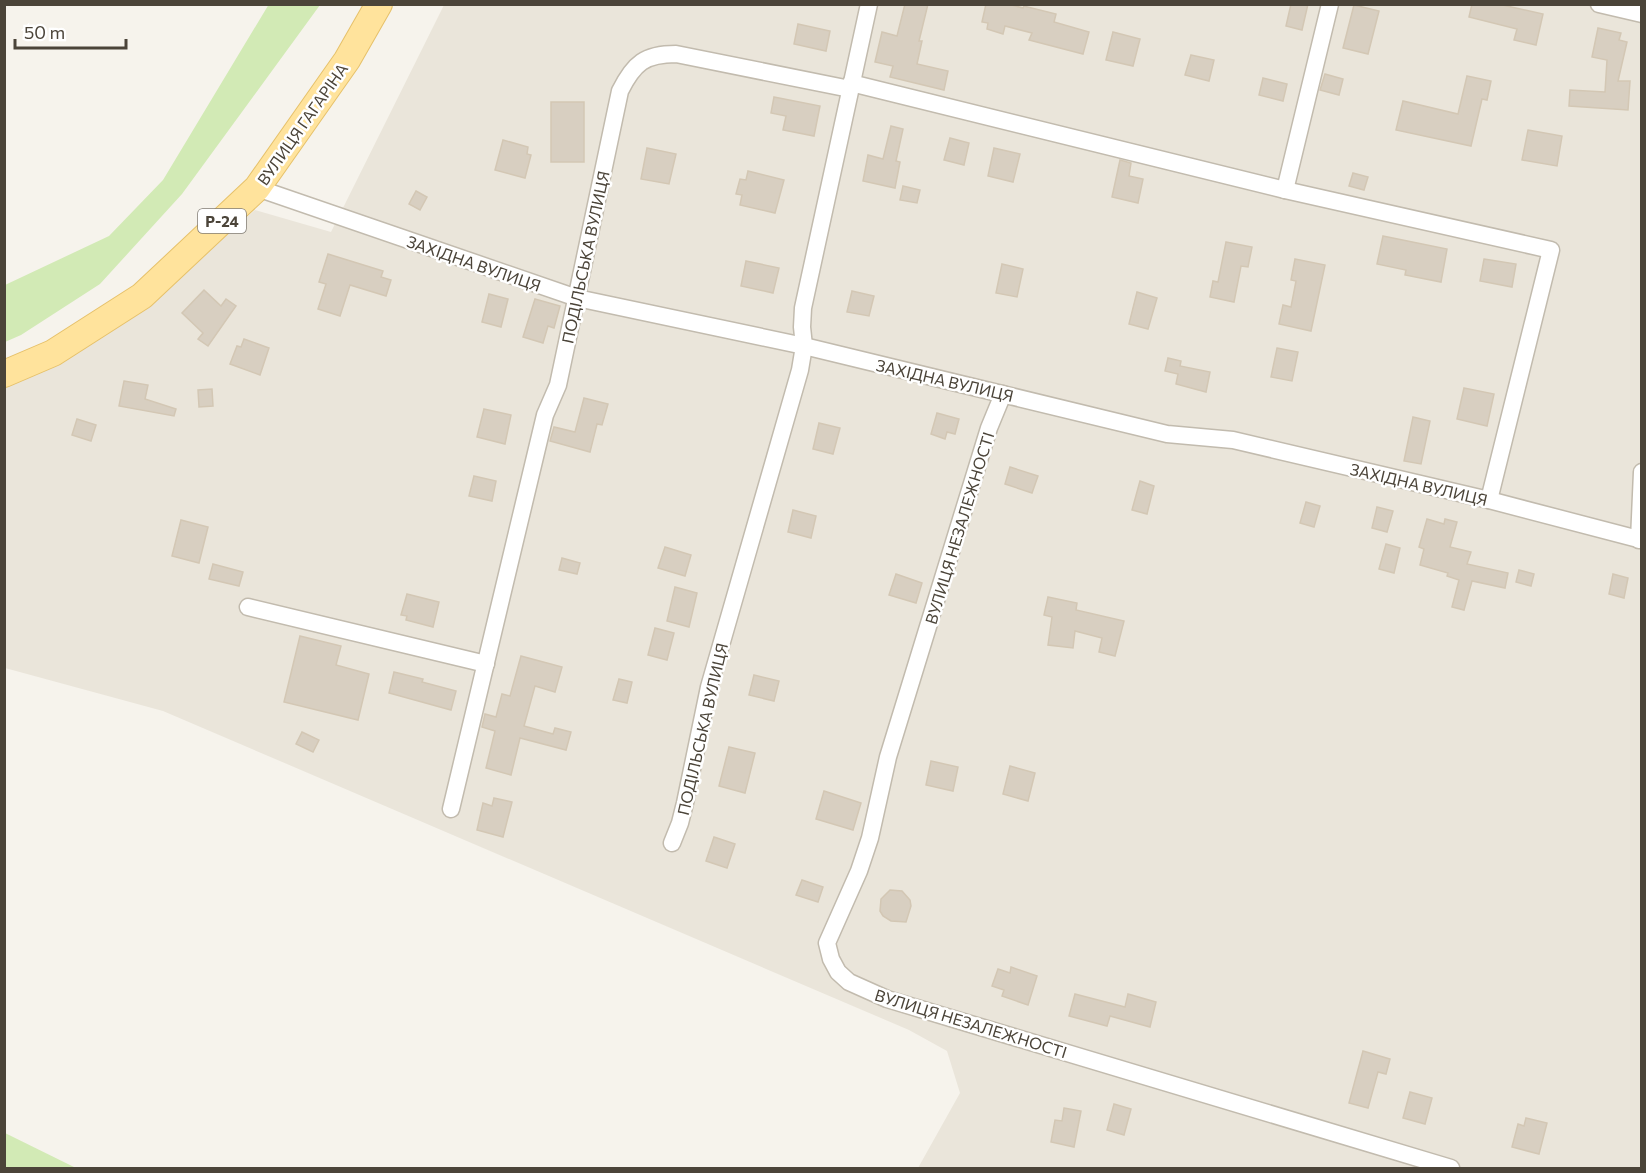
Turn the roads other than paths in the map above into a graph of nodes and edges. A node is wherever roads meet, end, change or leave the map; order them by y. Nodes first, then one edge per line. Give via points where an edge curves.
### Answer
1 (379, 4) edge
2 (869, 4) edge
3 (1330, 4) edge
4 (1599, 4) edge
5 (1641, 14) edge
6 (850, 86) junction
7 (257, 188) junction
8 (1285, 190) junction
9 (576, 298) junction
10 (804, 346) junction
11 (4, 374) edge
12 (1003, 394) junction
13 (1641, 472) edge
14 (1489, 500) junction
15 (1640, 540) edge
16 (248, 607) dead end
17 (486, 664) junction
18 (451, 809) dead end
19 (672, 843) dead end
20 (1451, 1168) edge

1 - 7 main road, ВУЛИЦЯ ГАГАРІНА / Р-24 via 347,60
2 - 6 street, ПОДІЛЬСЬКА ВУЛИЦЯ
3 - 8 street
4 - 5 street
6 - 8 street
6 - 9 street, ПОДІЛЬСЬКА ВУЛИЦЯ via 676,54 646,58 620,91
6 - 10 street, ПОДІЛЬСЬКА ВУЛИЦЯ via 803,308
7 - 9 street, ЗАХІДНА ВУЛИЦЯ
7 - 11 main road, ВУЛИЦЯ ГАГАРІНА / Р-24 via 142,296 53,353
8 - 14 street via 1551,250
9 - 10 street, ЗАХІДНА ВУЛИЦЯ
9 - 17 street, ПОДІЛЬСЬКА ВУЛИЦЯ via 558,385 545,415
10 - 12 street, ЗАХІДНА ВУЛИЦЯ
10 - 19 street, ПОДІЛЬСЬКА ВУЛИЦЯ via 709,687 686,803
12 - 14 street, ЗАХІДНА ВУЛИЦЯ via 1167,434 1233,440
12 - 20 street, ВУЛИЦЯ НЕЗАЛЕЖНОСТІ via 989,428 888,757 859,871 827,943 838,972 849,982 887,999
13 - 15 street
14 - 15 street, ЗАХІДНА ВУЛИЦЯ
16 - 17 street
17 - 18 street, ПОДІЛЬСЬКА ВУЛИЦЯ

